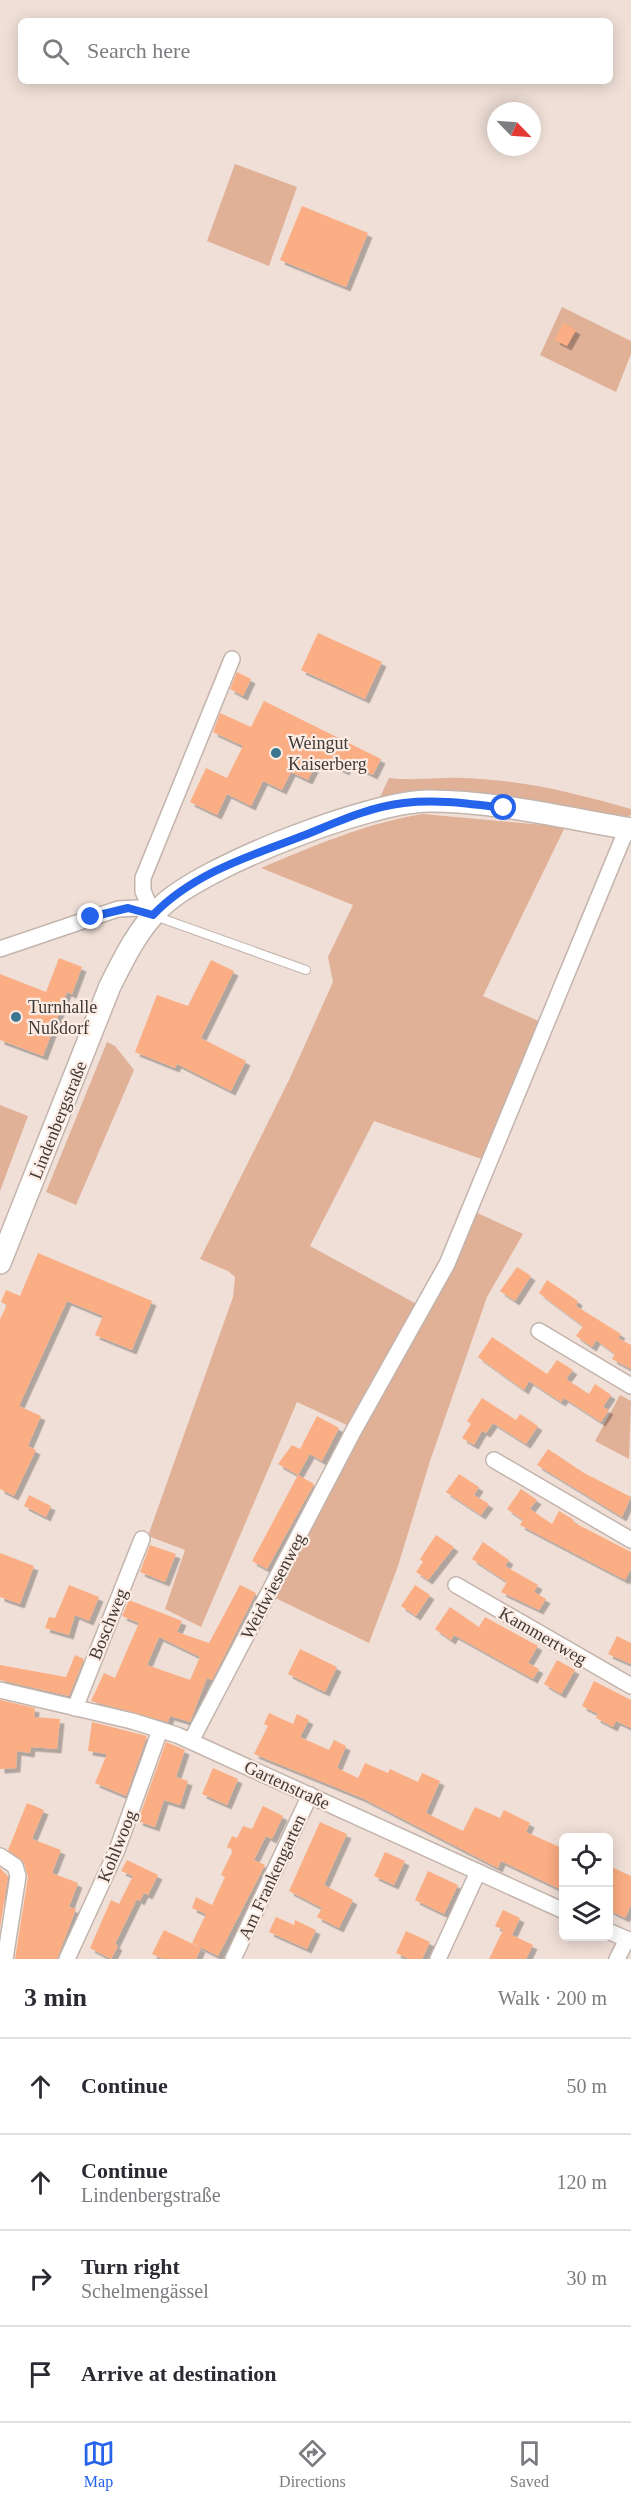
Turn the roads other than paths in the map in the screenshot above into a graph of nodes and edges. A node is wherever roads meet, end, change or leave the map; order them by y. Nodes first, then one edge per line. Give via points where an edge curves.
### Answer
1 (232, 659) dead end
2 (631, 828) edge
3 (153, 915) junction
4 (0, 949) edge
5 (306, 970) dead end
6 (0, 1263) edge
7 (539, 1331) dead end
8 (631, 1386) edge
9 (494, 1460) dead end
10 (142, 1539) dead end
11 (631, 1540) edge
12 (456, 1585) dead end
13 (631, 1686) edge
14 (0, 1690) edge
15 (75, 1708) junction
16 (160, 1730) junction
17 (191, 1741) junction
18 (310, 1796) junction
19 (0, 1856) edge
20 (478, 1872) junction
21 (559, 1909) edge
22 (613, 1933) edge
23 (629, 1940) edge
24 (5, 1959) edge
25 (67, 1959) edge
26 (233, 1959) edge
27 (438, 1959) edge
28 (617, 1959) edge

1 - 3 street via 142,878
2 - 3 main road, Lindenbergstraße via 465,803 426,801 386,806 346,818 218,870 180,892
2 - 17 street, Weidwiesenweg via 447,1264 354,1430
3 - 4 street via 138,908 118,909
3 - 5 lane
3 - 6 main road, Lindenbergstraße via 130,947 110,986
7 - 8 street
9 - 11 street
10 - 15 street, Boschweg
12 - 13 street, Kammertweg
14 - 15 street, Gartenstraße
15 - 16 street, Gartenstraße
16 - 17 street, Gartenstraße
16 - 25 street, Kohlwoog via 117,1850
17 - 18 street, Gartenstraße
18 - 20 street, Gartenstraße
18 - 26 street, Am Frankengarten
19 - 24 street via 15,1866 18,1876
20 - 21 street, Gartenstraße
20 - 27 street
22 - 23 street
23 - 28 street

